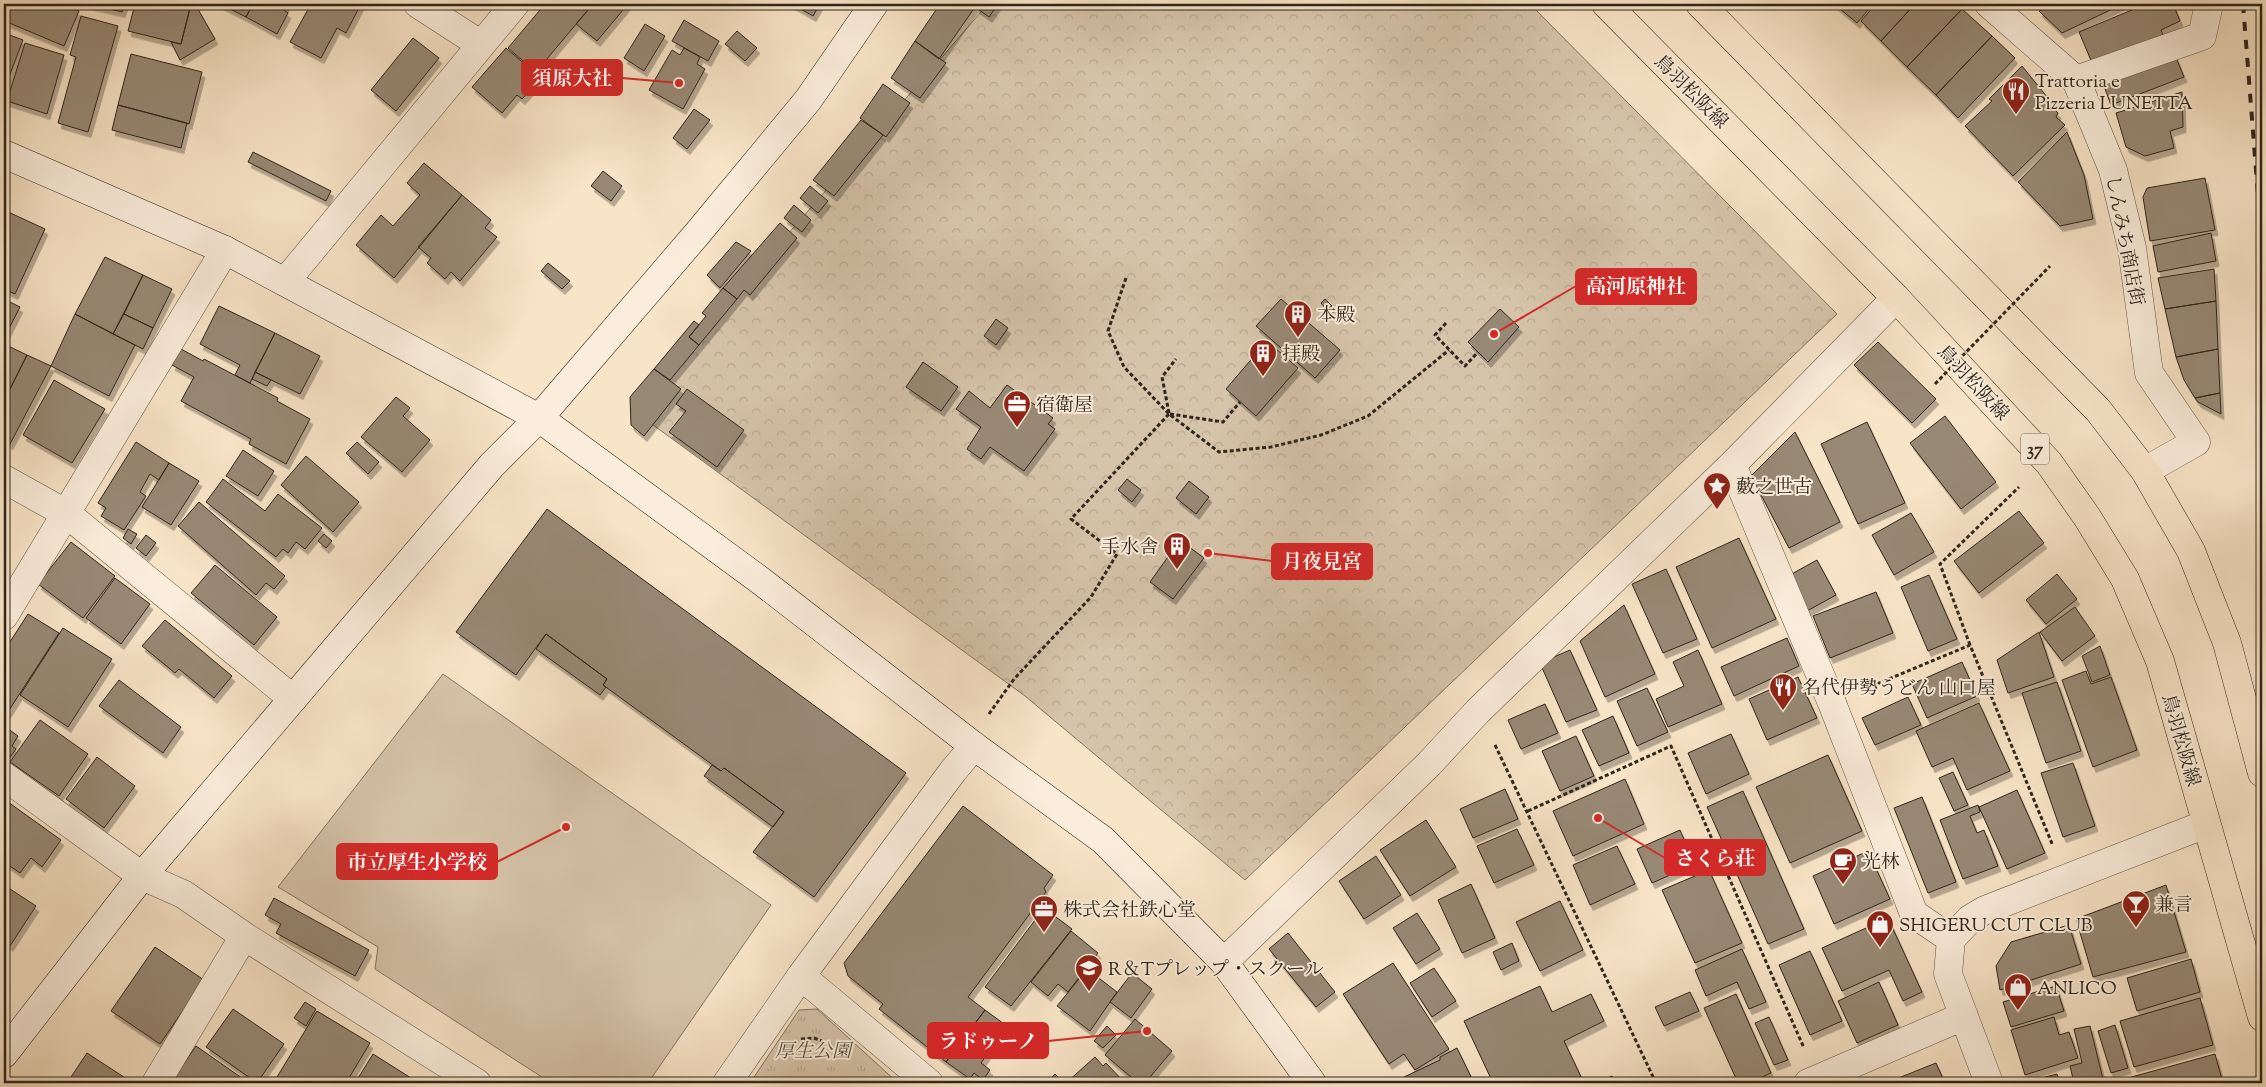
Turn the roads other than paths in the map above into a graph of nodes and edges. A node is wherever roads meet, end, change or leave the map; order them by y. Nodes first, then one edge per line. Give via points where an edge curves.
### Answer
1 (418, 4) edge
2 (515, 4) edge
3 (874, 4) edge
4 (1606, 4) edge
5 (1700, 4) edge
6 (1989, 4) edge
7 (2210, 4) edge
8 (480, 44) junction
9 (2076, 80) junction
10 (4, 154) edge
11 (225, 250) junction
12 (285, 282) junction
13 (1896, 298) junction
14 (539, 418) junction
15 (1732, 466) junction
16 (2145, 471) junction
17 (4, 479) edge
18 (67, 514) junction
19 (4, 616) edge
20 (293, 699) junction
21 (974, 746) junction
22 (2262, 773) edge
23 (4, 776) edge
24 (2206, 824) junction
25 (142, 876) junction
26 (244, 936) junction
27 (1951, 939) junction
28 (1224, 962) junction
29 (801, 976) junction
30 (1964, 1016) junction
31 (2262, 1017) edge
32 (4, 1054) edge
33 (1813, 1081) edge
34 (156, 1083) edge
35 (477, 1083) edge
36 (727, 1083) edge
37 (929, 1083) edge
38 (1312, 1083) edge
39 (1989, 1083) edge

1 - 8 street
2 - 8 street
3 - 14 street via 808,100
4 - 13 main road, 鳥羽松阪線 / 37
5 - 16 main road via 2098,410
6 - 9 street, しんみち商店街
7 - 9 street via 2202,36
8 - 12 street
9 - 16 street, しんみち商店街 via 2113,170 2132,248 2149,373 2196,442
10 - 11 street
11 - 12 street
11 - 18 street
12 - 14 street
13 - 15 street
13 - 24 main road, 鳥羽松阪線 / 37 via 2049,463 2125,579 2160,661
14 - 20 street via 492,465
14 - 21 street via 762,581
15 - 27 street via 1832,703 1914,914
15 - 28 street via 1478,710 1415,778
16 - 22 main road via 2191,551 2227,643
17 - 18 street
18 - 19 street
18 - 20 street
20 - 25 street
21 - 28 street via 1103,840
21 - 29 street
23 - 25 street
24 - 27 street via 1985,910 1970,919
24 - 31 main road, 鳥羽松阪線 / 37
25 - 26 street via 183,894
25 - 32 street
26 - 34 street
26 - 35 street
27 - 30 street via 1948,974
28 - 38 street
29 - 36 street
29 - 37 street
30 - 33 street
30 - 39 street

